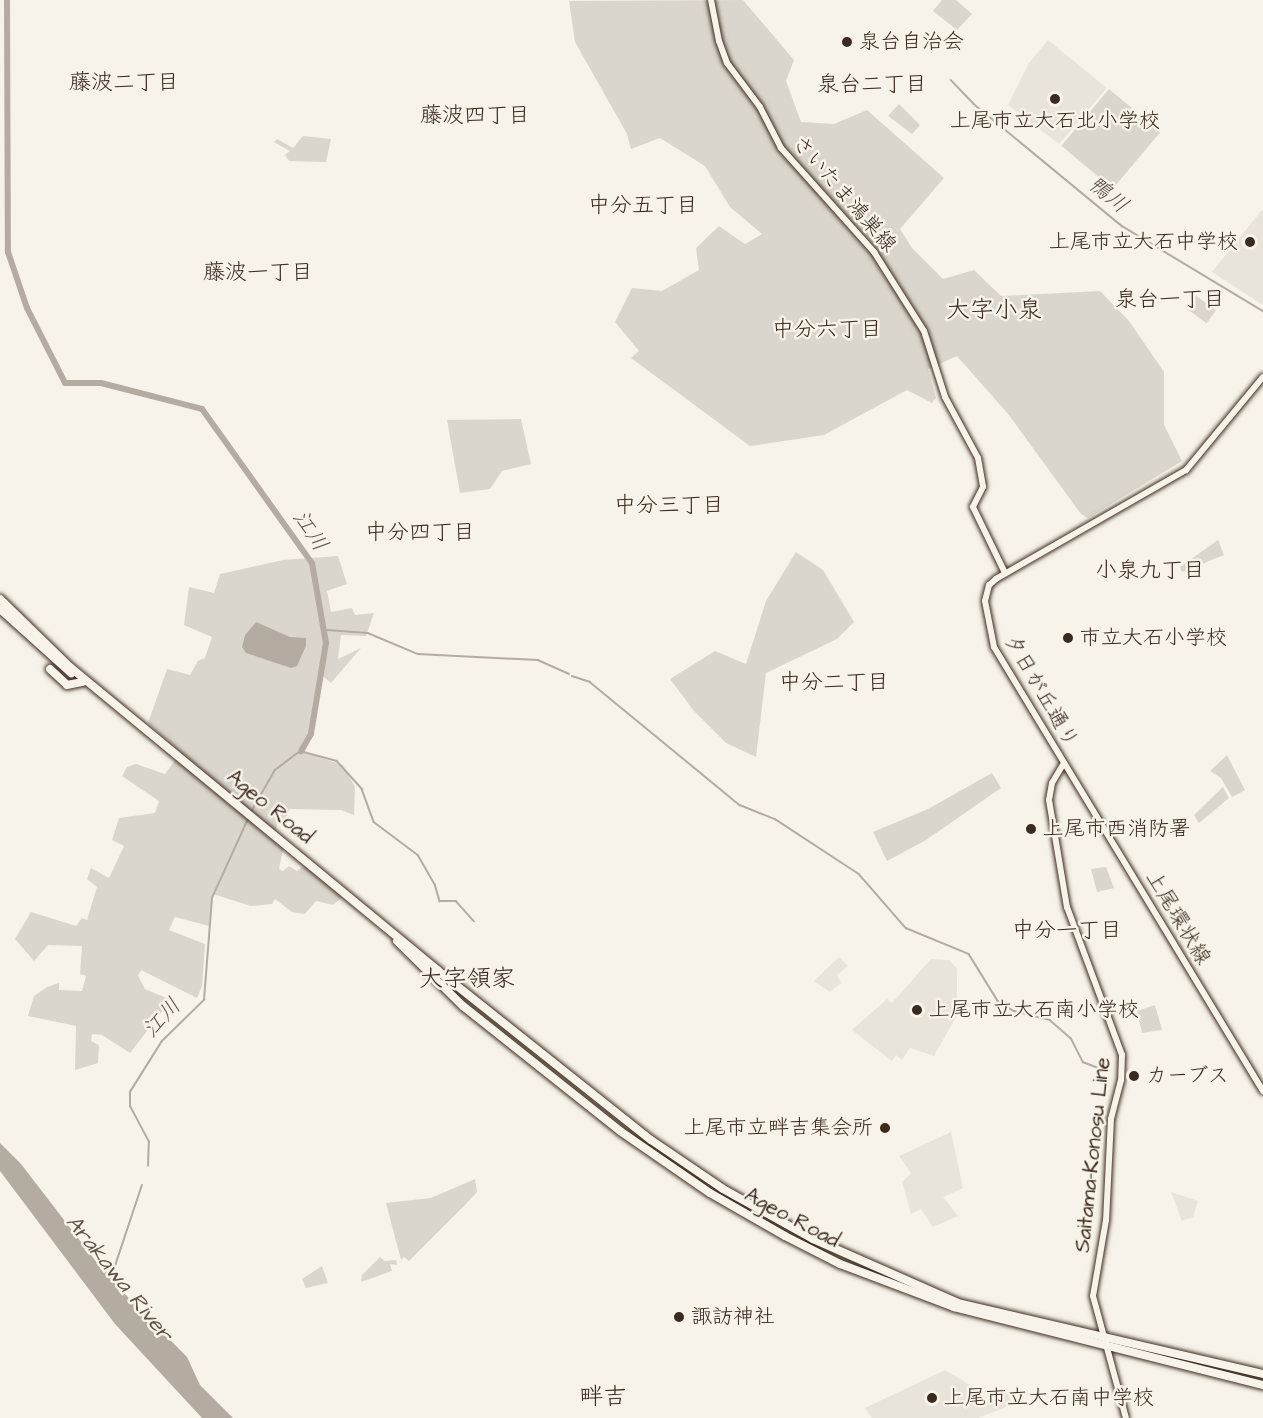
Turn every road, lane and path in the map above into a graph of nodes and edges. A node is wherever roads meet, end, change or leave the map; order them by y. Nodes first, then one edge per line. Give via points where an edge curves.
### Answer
1 (711, 0) edge
2 (1263, 378) edge
3 (1005, 573) junction
4 (0, 599) edge
5 (0, 609) edge
6 (50, 669) dead end
7 (83, 682) junction
8 (131, 716) junction
9 (1064, 763) junction
10 (386, 928) junction
11 (1263, 1091) edge
12 (1102, 1335) junction
13 (1106, 1347) junction
14 (1263, 1374) edge
15 (1263, 1385) edge
16 (1126, 1418) edge

1 - 3 main road, さいたま鴻巣線 via 728,63 760,107 781,148 874,252 924,331 945,397 978,458 983,487 973,507
2 - 3 main road via 1186,470
3 - 9 main road, 夕日が丘通り via 986,592 989,634
4 - 8 highway, Ageo Road via 71,668
5 - 7 highway, Ageo Road
6 - 7 highway via 67,685
7 - 8 highway, Ageo Road
8 - 10 highway, Ageo Road
9 - 11 main road, 上尾環状線
9 - 12 main road, Saitama-Konosu Line via 1052,783 1049,800 1067,908 1123,1063 1111,1119 1106,1220 1093,1283
10 - 12 highway, Ageo Road via 651,1140 791,1228 958,1303
10 - 13 highway, Ageo Road via 431,978 549,1075 642,1147 744,1214 840,1264 895,1286 981,1315
12 - 13 main road, Saitama-Konosu Line
12 - 14 highway, Ageo Road
13 - 15 highway, Ageo Road
13 - 16 main road, Saitama-Konosu Line

